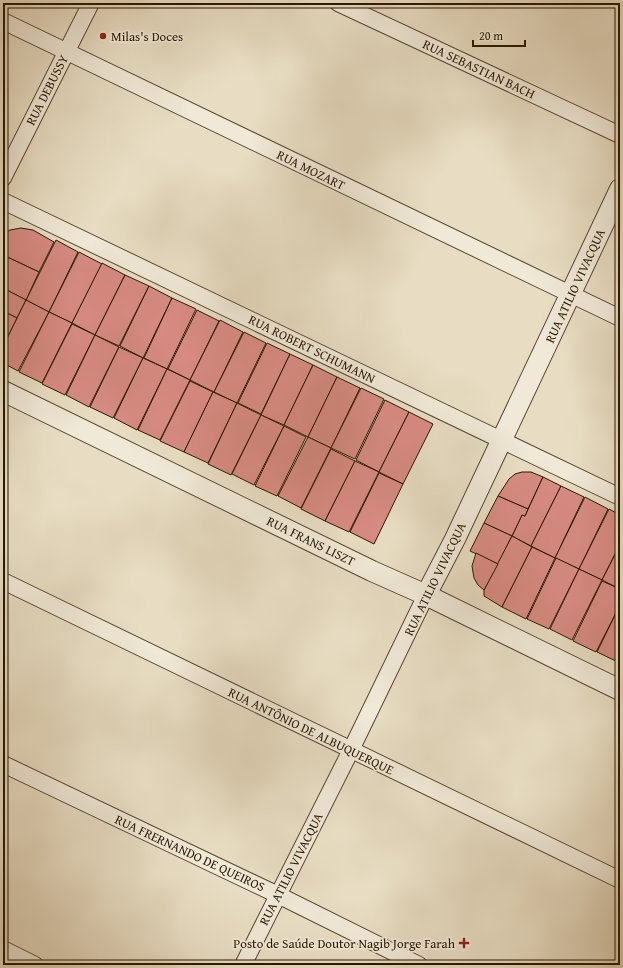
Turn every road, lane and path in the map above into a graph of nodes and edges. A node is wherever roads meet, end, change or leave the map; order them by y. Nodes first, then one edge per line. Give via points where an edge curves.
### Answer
1 (91, 3) edge
2 (338, 3) edge
3 (3, 21) edge
4 (66, 52) junction
5 (620, 135) edge
6 (3, 178) edge
7 (620, 189) edge
8 (3, 201) edge
9 (571, 294) junction
10 (620, 318) edge
11 (3, 391) edge
12 (502, 440) junction
13 (620, 497) edge
14 (3, 581) edge
15 (426, 595) junction
16 (620, 690) edge
17 (351, 750) junction
18 (3, 764) edge
19 (620, 880) edge
20 (278, 896) junction
21 (3, 949) edge
22 (35, 965) edge
23 (243, 965) edge
24 (419, 965) edge

1 - 4 street, RUA DEBUSSY
2 - 5 street, RUA SEBASTIAN BACH
3 - 4 street, RUA MOZART
4 - 6 street, RUA DEBUSSY
4 - 9 street, RUA MOZART
7 - 9 street, RUA ATILIO VIVACQUA
8 - 12 street, RUA ROBERT SCHUMANN
9 - 10 street, RUA MOZART
9 - 12 street, RUA ATILIO VIVACQUA
11 - 15 street, RUA FRANS LISZT
12 - 13 street, RUA ROBERT SCHUMANN
12 - 15 street, RUA ATILIO VIVACQUA
14 - 17 street, RUA ANTÔNIO DE ALBUQUERQUE
15 - 16 street, RUA FRANS LISZT
15 - 17 street, RUA ATILIO VIVACQUA
17 - 19 street, RUA ANTÔNIO DE ALBUQUERQUE
17 - 20 street, RUA ATILIO VIVACQUA
18 - 20 street, RUA FRERNANDO DE QUEIROS
20 - 23 street, RUA ATILIO VIVACQUA
20 - 24 street, RUA FRERNANDO DE QUEIROS
21 - 22 street

